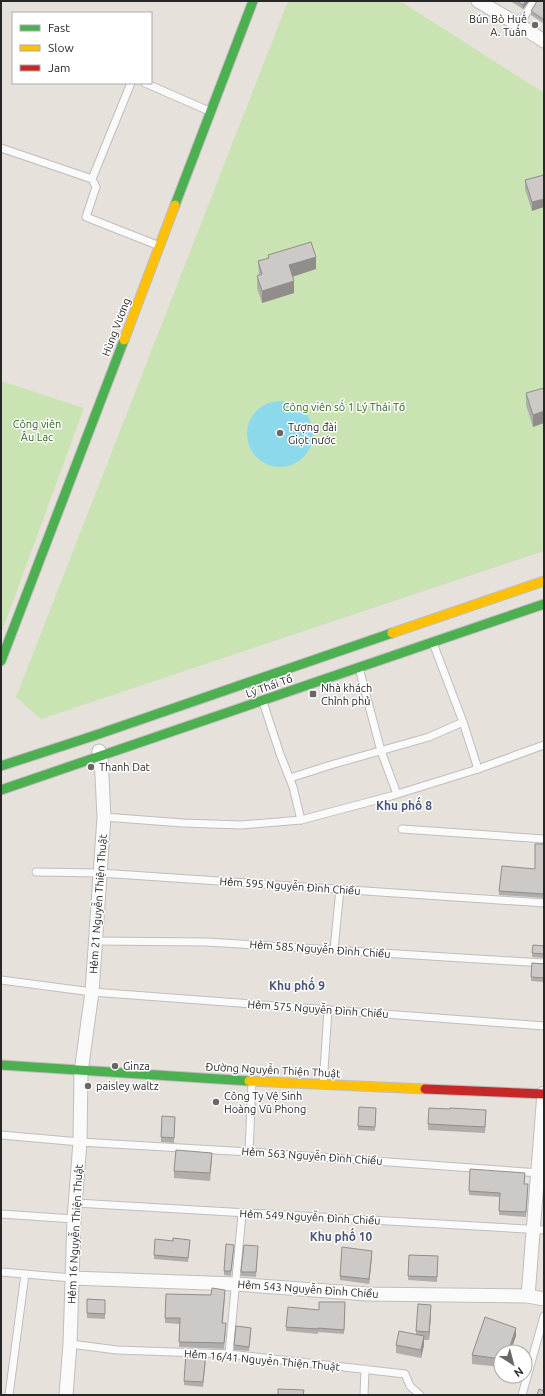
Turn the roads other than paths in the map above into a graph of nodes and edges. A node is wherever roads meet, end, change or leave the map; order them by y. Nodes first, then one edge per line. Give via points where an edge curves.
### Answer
1 (253, 1) edge
2 (478, 1) edge
3 (534, 1) edge
4 (519, 25) junction
5 (544, 41) edge
6 (131, 84) edge
7 (147, 84) edge
8 (210, 112) junction
9 (1, 148) edge
10 (92, 179) junction
11 (159, 246) junction
12 (544, 581) edge
13 (531, 597) junction
14 (544, 604) edge
15 (433, 643) junction
16 (1, 661) edge
17 (359, 668) junction
18 (263, 701) junction
19 (463, 722) junction
20 (93, 736) junction
21 (544, 745) edge
22 (380, 751) junction
23 (101, 756) junction
24 (1, 766) edge
25 (478, 769) junction
26 (290, 778) junction
27 (1, 790) edge
28 (397, 794) junction
29 (104, 817) junction
30 (301, 820) junction
31 (402, 829) dead end
32 (544, 839) edge
33 (36, 872) dead end
34 (100, 873) junction
35 (340, 889) junction
36 (544, 903) edge
37 (95, 941) junction
38 (334, 950) junction
39 (544, 963) edge
40 (1, 980) edge
41 (92, 992) junction
42 (328, 1010) junction
43 (544, 1026) edge
44 (1, 1066) edge
45 (81, 1072) junction
46 (252, 1082) junction
47 (323, 1085) junction
48 (544, 1094) edge
49 (1, 1135) edge
50 (80, 1142) junction
51 (248, 1152) junction
52 (540, 1173) edge
53 (76, 1203) junction
54 (1, 1214) edge
55 (242, 1214) junction
56 (74, 1219) junction
57 (539, 1230) edge
58 (1, 1272) edge
59 (25, 1274) junction
60 (72, 1278) junction
61 (236, 1284) junction
62 (528, 1296) junction
63 (544, 1299) edge
64 (544, 1316) edge
65 (70, 1344) junction
66 (229, 1354) junction
67 (365, 1369) junction
68 (9, 1395) edge
69 (66, 1395) edge
70 (364, 1395) edge
71 (420, 1395) edge
72 (522, 1395) edge

1 - 8 main road, Hùng Vương
2 - 4 street
3 - 4 lane
4 - 5 street
6 - 10 lane
7 - 8 lane
8 - 11 main road, Hùng Vương
9 - 10 lane
10 - 11 lane via 96,187 86,217
11 - 16 main road, Hùng Vương
12 - 13 main road, Lý Thái Tổ
13 - 14 main road, Lý Thái Tổ
13 - 15 main road, Lý Thái Tổ
13 - 20 main road, Lý Thái Tổ
15 - 17 main road, Lý Thái Tổ
15 - 19 lane
17 - 18 main road, Lý Thái Tổ
17 - 22 lane
18 - 23 main road, Lý Thái Tổ
18 - 26 lane
19 - 22 lane via 429,737
19 - 25 lane
20 - 23 street, Hẻm 21 Nguyễn Thiện Thuật
20 - 24 main road, Lý Thái Tổ
21 - 25 lane
22 - 26 lane
22 - 28 lane
23 - 27 main road, Lý Thái Tổ
23 - 29 street, Hẻm 21 Nguyễn Thiện Thuật
25 - 28 lane
26 - 30 lane
28 - 30 lane
29 - 30 lane via 241,825
29 - 34 street, Hẻm 21 Nguyễn Thiện Thuật
31 - 32 lane
33 - 34 lane, Hẻm 595 Nguyễn Ðình Chiểu
34 - 35 lane, Hẻm 595 Nguyễn Ðình Chiểu
34 - 37 street, Hẻm 21 Nguyễn Thiện Thuật
35 - 36 lane, Hẻm 595 Nguyễn Ðình Chiểu
35 - 38 lane
37 - 38 lane, Hẻm 585 Nguyễn Ðình Chiểu via 206,942
37 - 41 street, Hẻm 21 Nguyễn Thiện Thuật
38 - 39 lane, Hẻm 585 Nguyễn Ðình Chiểu
40 - 41 lane, Hẻm 575 Nguyễn Ðình Chiểu
41 - 42 lane, Hẻm 575 Nguyễn Ðình Chiểu
41 - 45 street, Hẻm 21 Nguyễn Thiện Thuật
42 - 43 lane, Hẻm 575 Nguyễn Ðình Chiểu
42 - 47 lane
44 - 45 main road, Đường Nguyễn Thiện Thuật
45 - 46 main road, Đường Nguyễn Thiện Thuật
45 - 50 street, Hẻm 16 Nguyễn Thiện Thuật
46 - 47 main road, Đường Nguyễn Thiện Thuật
46 - 51 lane
47 - 48 main road, Đường Nguyễn Thiện Thuật
48 - 52 street
49 - 50 lane, Hẻm 563 Nguyễn Ðình Chiểu
50 - 51 lane, Hẻm 563 Nguyễn Ðình Chiểu
50 - 53 street, Hẻm 16 Nguyễn Thiện Thuật
51 - 52 lane, Hẻm 563 Nguyễn Ðình Chiểu
52 - 57 street
53 - 55 lane, Hẻm 549 Nguyễn Ðình Chiểu
53 - 56 street, Hẻm 16 Nguyễn Thiện Thuật
54 - 56 lane
55 - 57 lane, Hẻm 549 Nguyễn Ðình Chiểu
55 - 61 lane
56 - 60 street, Hẻm 16 Nguyễn Thiện Thuật
57 - 62 street
58 - 59 lane
59 - 60 lane
59 - 68 lane
60 - 61 street, Hẻm 543 Nguyễn Ðình Chiểu
60 - 65 street, Hẻm 16 Nguyễn Thiện Thuật
61 - 62 street, Hẻm 543 Nguyễn Ðình Chiểu via 367,1294
61 - 66 lane
62 - 63 street, Hẻm 543 Nguyễn Ðình Chiểu
64 - 72 lane
65 - 66 lane, Hẻm 16/41 Nguyễn Thiện Thuật via 117,1350
65 - 69 street, Hẻm 16 Nguyễn Thiện Thuật
66 - 67 lane, Hẻm 16/41 Nguyễn Thiện Thuật
67 - 70 lane
67 - 71 lane, Hẻm 16/41 Nguyễn Thiện Thuật via 404,1374 410,1386

